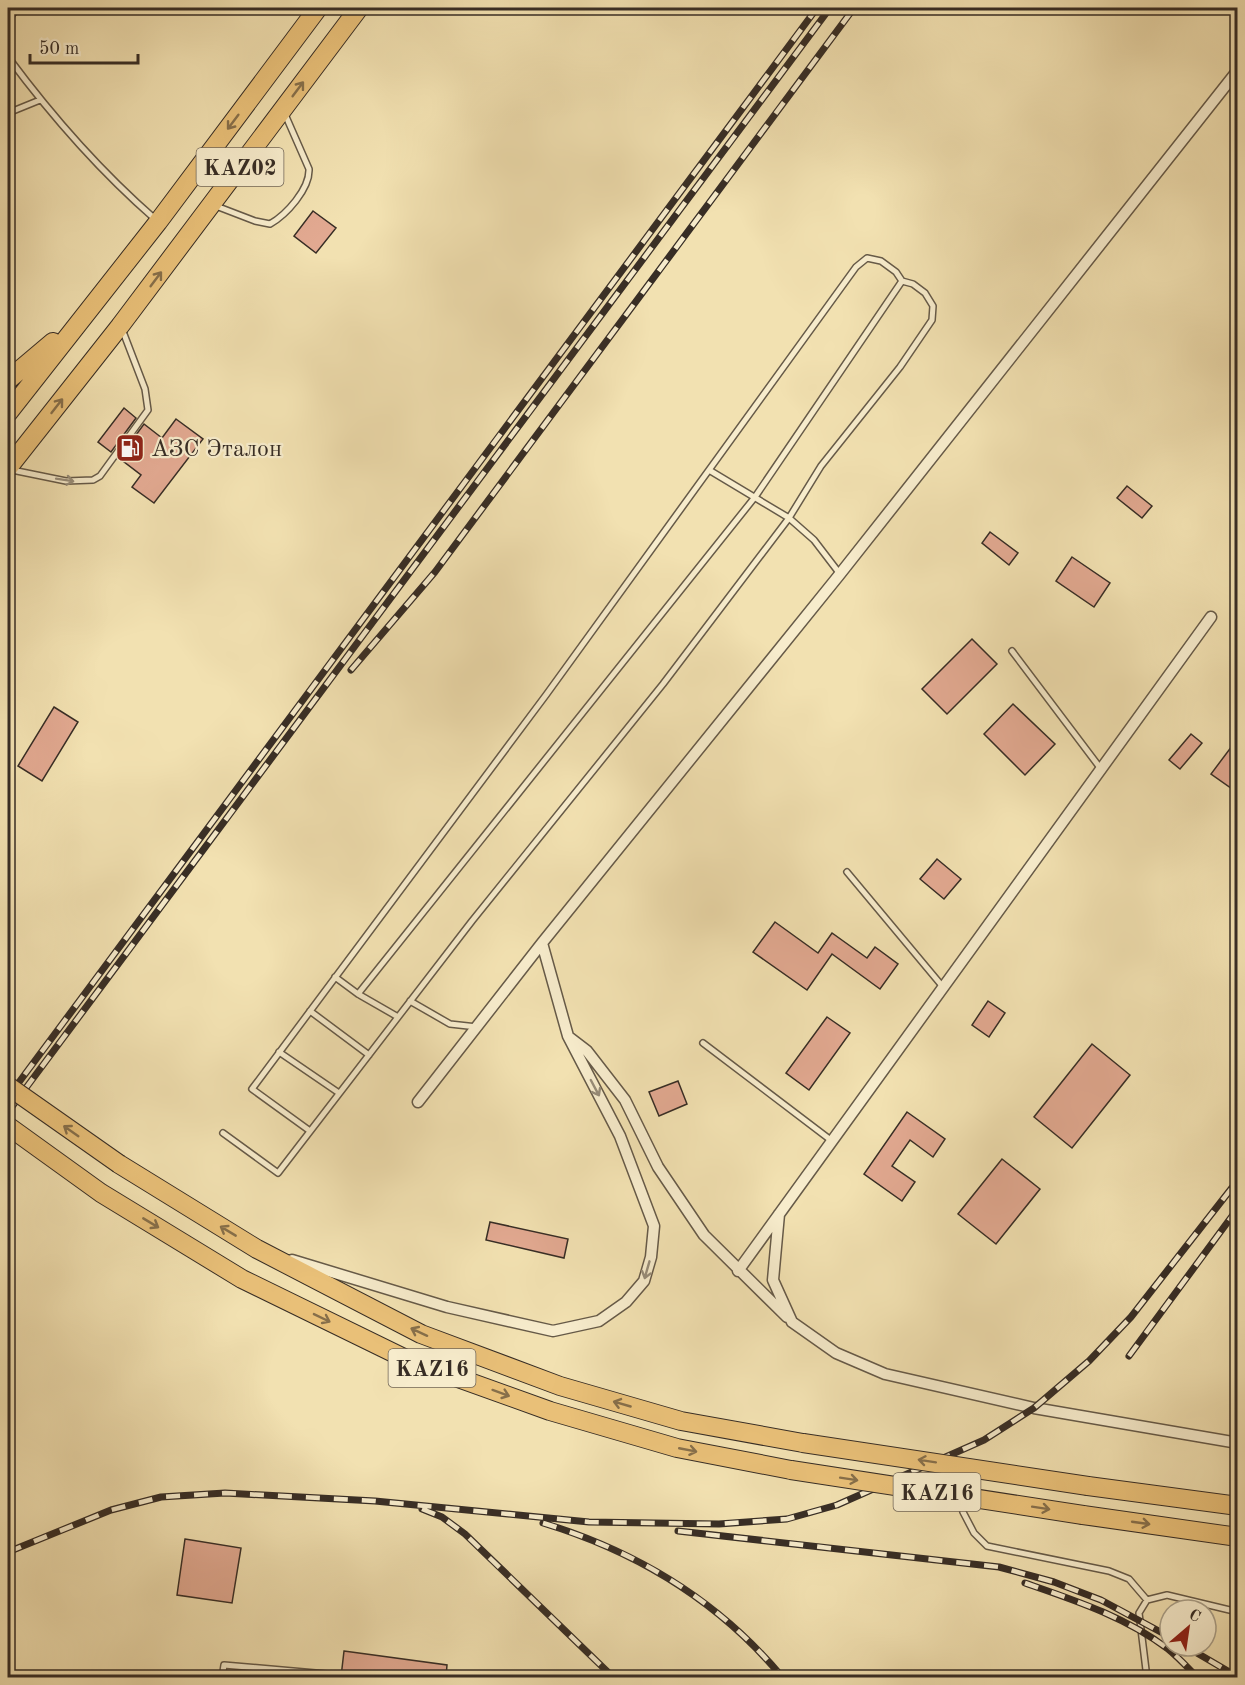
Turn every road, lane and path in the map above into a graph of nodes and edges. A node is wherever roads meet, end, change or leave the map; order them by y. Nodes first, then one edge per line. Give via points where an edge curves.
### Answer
1 (14, 8) edge
2 (318, 8) edge
3 (359, 8) edge
4 (8, 16) edge
5 (8, 57) edge
6 (1238, 70) edge
7 (40, 100) junction
8 (283, 109) junction
9 (8, 113) edge
10 (212, 204) junction
11 (158, 222) junction
12 (902, 280) junction
13 (80, 320) junction
14 (120, 326) junction
15 (8, 380) edge
16 (8, 413) edge
17 (8, 469) edge
18 (710, 470) junction
19 (754, 496) junction
20 (789, 518) junction
21 (840, 573) junction
22 (1211, 617) dead end
23 (1012, 651) dead end
24 (1101, 769) junction
25 (847, 872) dead end
26 (542, 943) junction
27 (335, 977) junction
28 (943, 987) junction
29 (357, 994) junction
30 (410, 1001) junction
31 (309, 1011) junction
32 (399, 1017) junction
33 (479, 1028) junction
34 (568, 1036) junction
35 (703, 1043) dead end
36 (279, 1052) junction
37 (369, 1055) junction
38 (8, 1086) edge
39 (339, 1093) junction
40 (418, 1102) dead end
41 (8, 1126) edge
42 (310, 1131) junction
43 (224, 1133) dead end
44 (832, 1141) junction
45 (779, 1211) junction
46 (258, 1249) junction
47 (738, 1271) junction
48 (792, 1322) junction
49 (1238, 1443) edge
50 (1238, 1506) edge
51 (963, 1512) dead end
52 (1238, 1537) edge
53 (1148, 1600) junction
54 (1238, 1612) edge
55 (327, 1674) dead end
56 (222, 1677) edge
57 (1147, 1677) edge

1 - 4 street
2 -> 11 highway, KАZ02
8 -> 3 highway, KАZ02
5 - 7 lane
6 - 21 street
7 - 9 lane
7 - 11 lane
8 - 10 highway, KАZ02
8 - 10 lane via 309,169 303,189 270,224
14 -> 10 highway, KАZ02
11 - 13 highway, KАZ02
12 - 18 lane via 881,261 867,258 856,267
12 - 19 lane
12 - 20 lane via 925,293 933,306 932,320 821,466
13 - 15 highway
13 - 16 highway, KАZ02
17 -> 14 highway, KАZ02
17 -> 14 lane via 75,482 100,476 148,410 145,389
18 - 19 lane
18 - 27 lane
19 - 20 lane
19 - 29 lane
20 - 21 lane via 814,540
20 - 30 lane via 663,684
21 - 26 street
22 - 24 street
23 - 24 lane
24 - 28 street
25 - 28 lane
26 - 33 street
26 - 34 street
27 - 29 lane
27 - 31 lane
28 - 44 street
29 - 32 lane
30 - 32 lane
30 - 33 lane via 450,1024
31 - 36 lane
31 - 37 lane
32 - 37 lane
33 - 40 street
34 -> 46 street via 620,1136 654,1226 644,1281 626,1302 599,1321 553,1331 447,1307
34 - 47 street via 587,1051 625,1100 658,1167 704,1235
35 - 44 lane
36 - 39 lane
36 - 42 lane via 252,1089
37 - 39 lane
46 -> 38 highway, KAZ16, bridge via 119,1164
39 - 42 lane
41 -> 52 highway, KAZ16, bridge via 101,1193 242,1278 408,1360 550,1411 677,1448 791,1470
42 - 43 lane via 278,1173
44 - 45 street
45 - 47 street
45 - 48 street via 773,1280
50 -> 46 highway, KAZ16, bridge via 803,1443 681,1421 560,1386 422,1334
47 - 48 street
48 - 49 street via 836,1353 885,1374 1034,1408
51 - 53 lane via 974,1533 987,1546 1109,1571 1129,1579
53 - 54 lane via 1167,1595
53 - 57 lane via 1139,1613
55 - 56 lane via 224,1665

